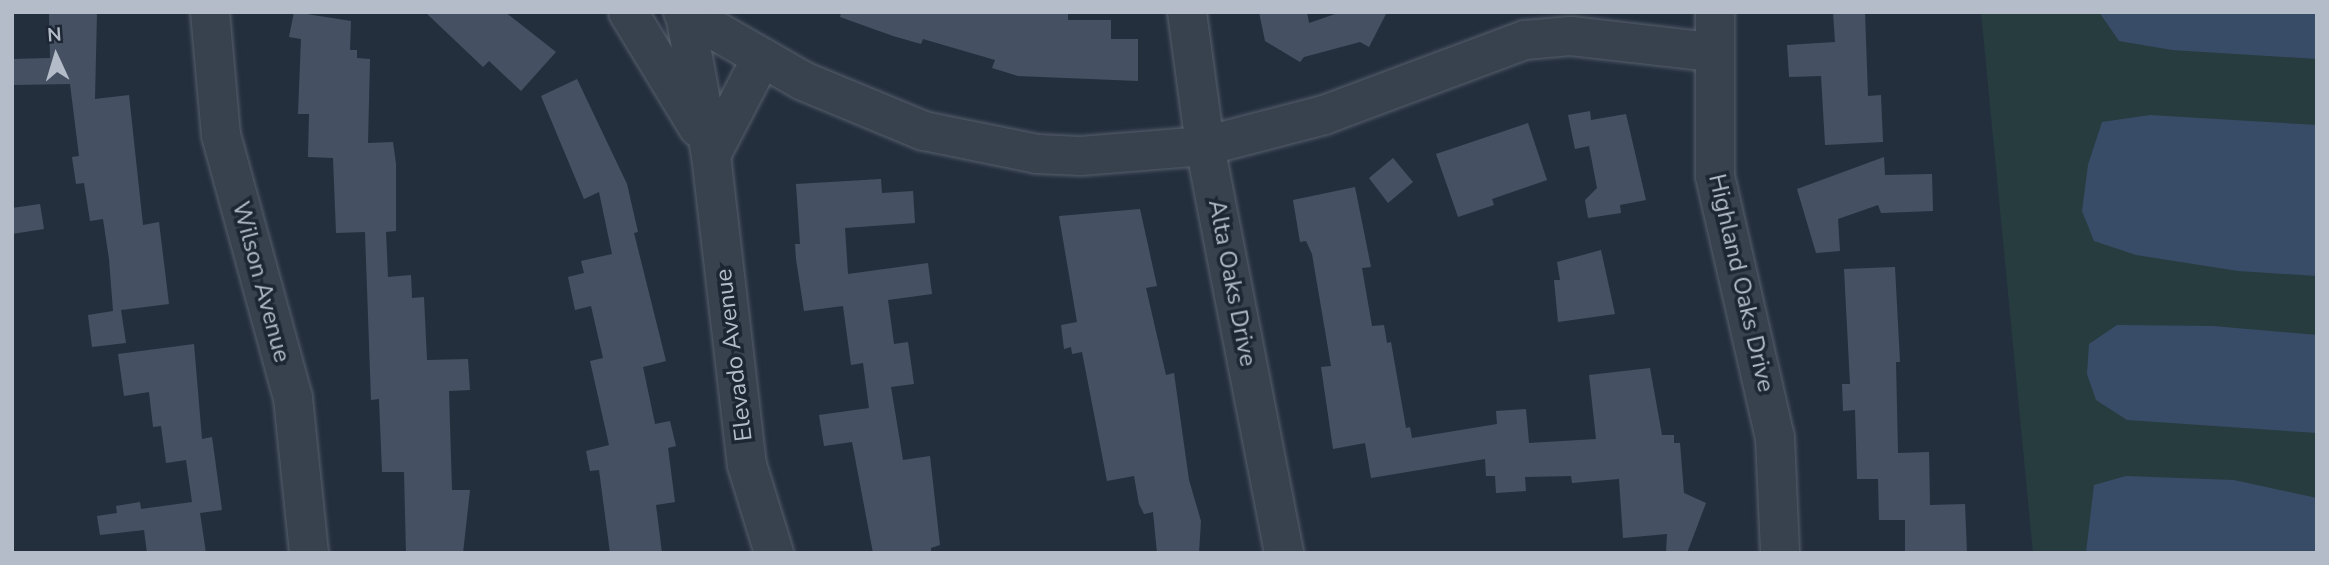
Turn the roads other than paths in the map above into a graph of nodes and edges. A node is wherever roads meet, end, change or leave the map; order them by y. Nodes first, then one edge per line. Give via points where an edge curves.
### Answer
1 (210, 12) edge
2 (628, 12) edge
3 (1187, 12) edge
4 (1715, 12) edge
5 (684, 13) edge
6 (1712, 52) junction
7 (762, 57) junction
8 (1205, 146) junction
9 (711, 155) junction
10 (309, 553) edge
11 (774, 553) edge
12 (1284, 553) edge
13 (1780, 553) edge

1 - 10 street, Wilson Avenue via 221,135 293,398
2 - 9 street, Elevado Avenue via 685,102
3 - 8 street, Alta Oaks Drive
4 - 6 street, Highland Oaks Drive
5 - 7 street
5 - 9 street, Elevado Avenue
6 - 8 street via 1571,36 1525,40 1324,115
6 - 13 street, Highland Oaks Drive via 1717,198 1775,436
7 - 8 street via 862,109 973,142 1081,156
7 - 9 street
8 - 12 street, Alta Oaks Drive
9 - 11 street, Elevado Avenue via 747,465

